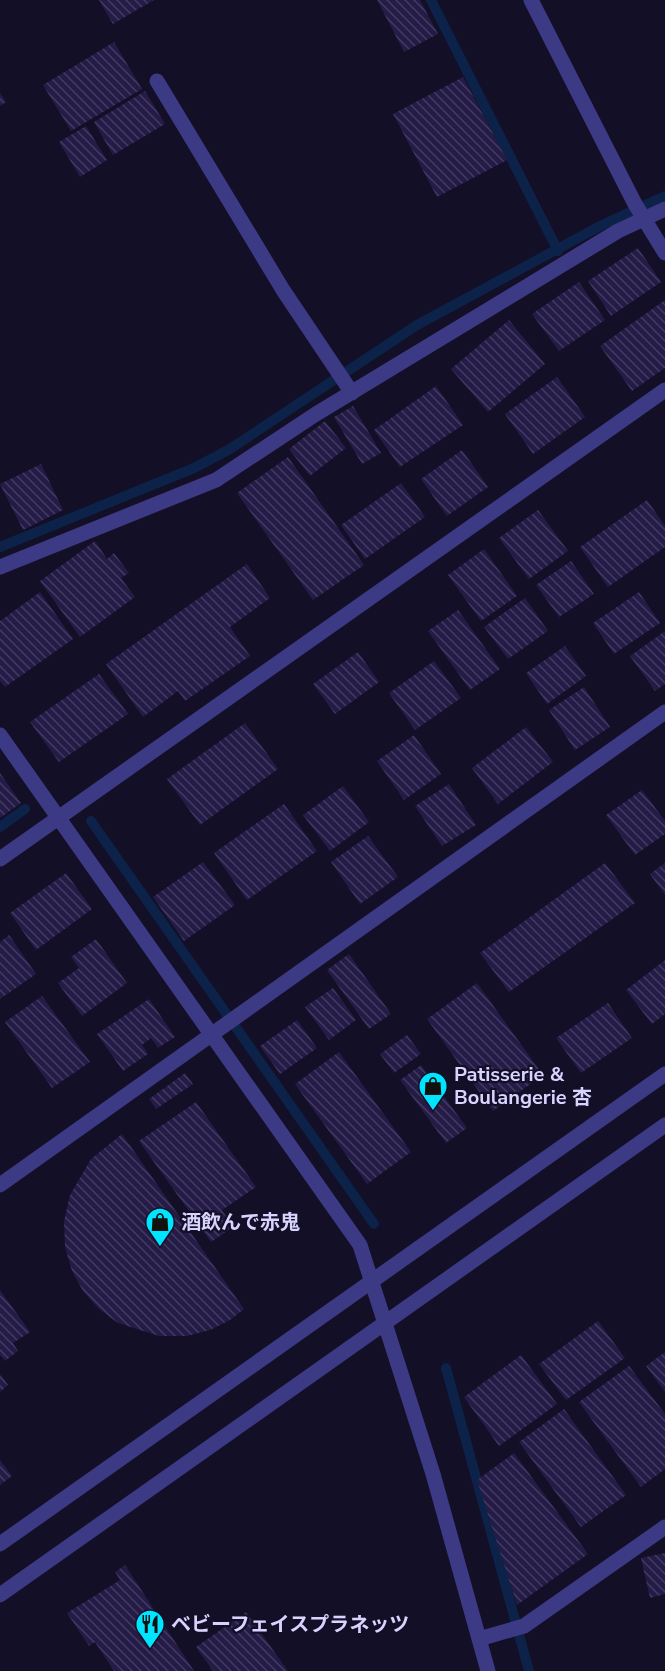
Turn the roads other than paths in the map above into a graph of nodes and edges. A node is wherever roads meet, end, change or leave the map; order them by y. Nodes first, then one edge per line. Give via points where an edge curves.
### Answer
1 (531, 0) edge
2 (157, 81) dead end
3 (665, 209) edge
4 (639, 211) junction
5 (665, 253) edge
6 (665, 390) edge
7 (352, 393) junction
8 (0, 567) edge
9 (665, 712) edge
10 (0, 735) edge
11 (58, 818) junction
12 (0, 859) edge
13 (224, 1027) junction
14 (665, 1074) edge
15 (665, 1125) edge
16 (0, 1185) edge
17 (373, 1280) junction
18 (386, 1322) junction
19 (665, 1527) edge
20 (0, 1544) edge
21 (0, 1595) edge
22 (479, 1640) junction
23 (488, 1671) edge

1 - 4 street
2 - 7 street via 283,290
3 - 4 street
4 - 5 street
4 - 7 street via 618,231
6 - 11 street
7 - 8 street via 216,480
9 - 13 street
10 - 11 street
11 - 12 street
11 - 13 street
13 - 16 street
13 - 17 street via 360,1245
14 - 17 street
15 - 18 street
17 - 18 street
17 - 20 street
18 - 21 street
18 - 22 street
19 - 22 street via 524,1626
22 - 23 street

